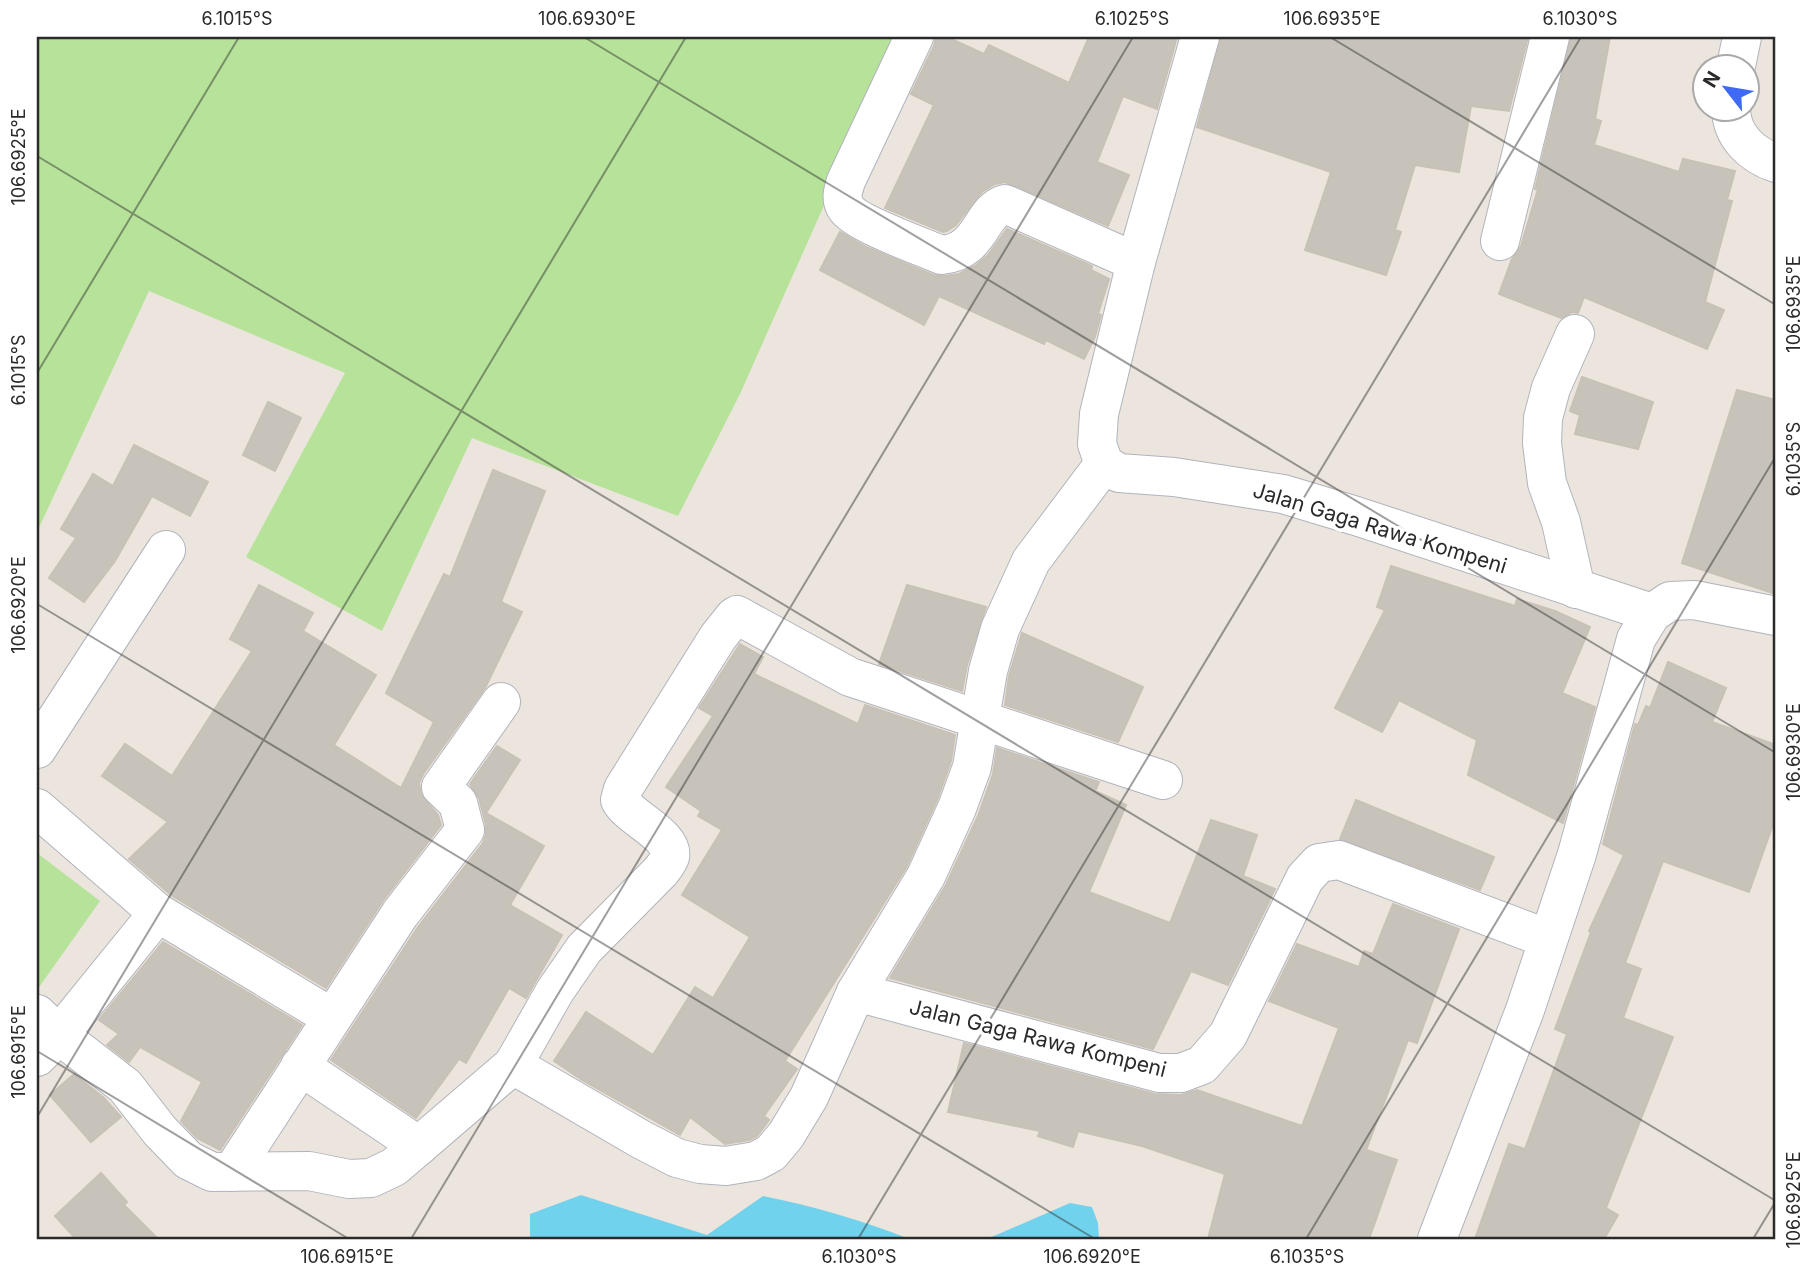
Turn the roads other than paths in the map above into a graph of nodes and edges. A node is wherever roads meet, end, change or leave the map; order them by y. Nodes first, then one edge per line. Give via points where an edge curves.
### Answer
1 (914, 37) edge
2 (1200, 37) edge
3 (1550, 37) edge
4 (1732, 122) edge
5 (1776, 163) edge
6 (1500, 241) dead end
7 (1136, 262) junction
8 (1575, 334) dead end
9 (1104, 464) junction
10 (166, 550) dead end
11 (1576, 589) junction
12 (1652, 613) junction
13 (1776, 616) edge
14 (501, 702) dead end
15 (981, 720) junction
16 (37, 749) edge
17 (1163, 780) dead end
18 (37, 808) edge
19 (159, 913) junction
20 (1548, 939) junction
21 (856, 992) junction
22 (331, 1017) junction
23 (44, 1035) edge
24 (513, 1065) junction
25 (300, 1066) junction
26 (419, 1146) junction
27 (232, 1171) junction
28 (1437, 1239) edge

1 - 7 street via 846,181 842,197 847,210 941,255 966,247 993,210 1005,204
2 - 7 street
3 - 6 street
4 - 5 street via 1743,142 1760,157
7 - 9 street via 1099,414 1097,444
8 - 11 street via 1551,388 1542,443 1547,483
9 - 11 street, Jalan Gaga Rawa Kompeni via 1119,473 1283,494
9 - 15 street via 1031,561 1000,629
10 - 16 street
11 - 12 street, Jalan Gaga Rawa Kompeni
12 - 13 street via 1671,601 1694,600
12 - 20 street via 1636,639 1577,854
14 - 22 street via 441,786 458,803 465,830 400,914
15 - 17 street
15 - 21 street via 972,767 926,876
15 - 24 street via 850,677 734,617 620,800 625,809 663,837 670,856 661,871 584,949
18 - 19 street
19 - 22 street
19 - 23 street
20 - 21 street, Jalan Gaga Rawa Kompeni via 1339,860 1319,863 1305,878 1228,1035 1202,1065 1181,1073 1160,1073
20 - 28 street
21 - 24 street via 809,1097 786,1135 771,1153 756,1161 726,1166 677,1158
22 - 25 street
23 - 27 street via 125,1086 188,1160 212,1172
24 - 26 street
25 - 26 street
25 - 27 street
26 - 27 street via 394,1167 371,1178 309,1171

